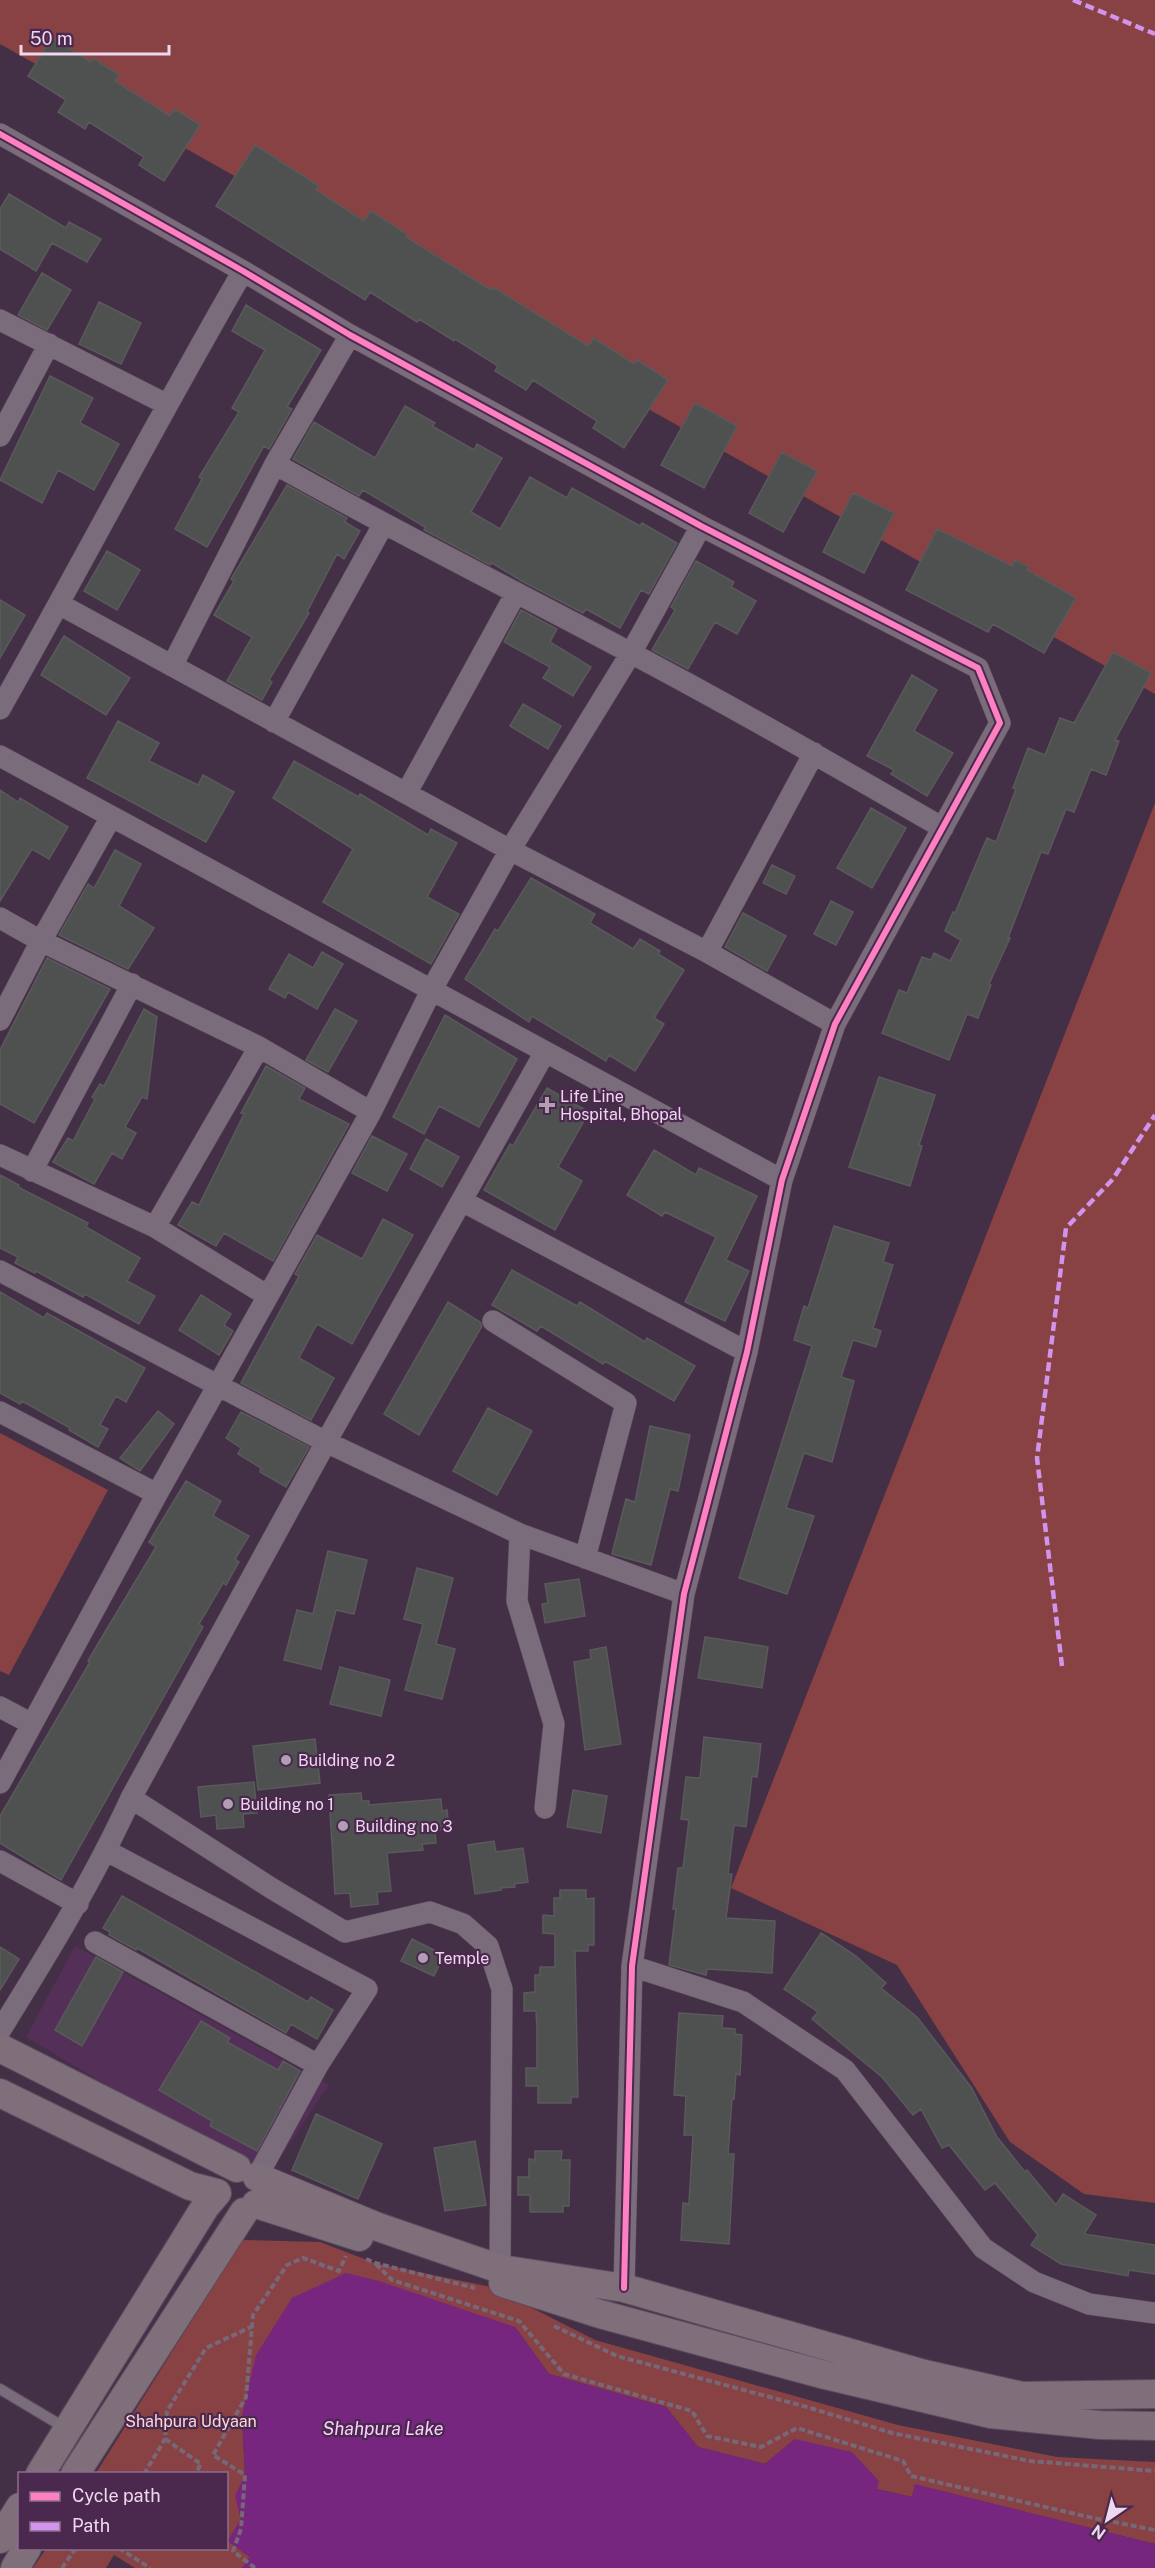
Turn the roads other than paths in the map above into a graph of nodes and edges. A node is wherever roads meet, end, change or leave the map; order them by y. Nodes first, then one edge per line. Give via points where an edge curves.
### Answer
1 (0, 134) edge
2 (243, 271) junction
3 (0, 320) edge
4 (350, 335) junction
5 (49, 344) junction
6 (166, 404) junction
7 (0, 436) edge
8 (275, 464) junction
9 (383, 525) junction
10 (701, 526) junction
11 (516, 593) junction
12 (59, 604) junction
13 (631, 653) junction
14 (172, 666) junction
15 (0, 709) edge
16 (274, 722) junction
17 (813, 753) junction
18 (0, 756) edge
19 (406, 792) junction
20 (111, 817) junction
21 (943, 828) junction
22 (510, 850) junction
23 (0, 918) edge
24 (41, 941) junction
25 (707, 952) junction
26 (132, 984) junction
27 (432, 989) junction
28 (0, 1020) edge
29 (836, 1024) junction
30 (259, 1047) junction
31 (545, 1052) junction
32 (371, 1112) junction
33 (0, 1155) edge
34 (32, 1171) junction
35 (782, 1180) junction
36 (462, 1201) junction
37 (155, 1227) junction
38 (0, 1271) edge
39 (268, 1296) junction
40 (493, 1321) dead end
41 (747, 1352) junction
42 (219, 1387) junction
43 (0, 1412) edge
44 (326, 1442) junction
45 (157, 1494) junction
46 (520, 1534) junction
47 (585, 1558) junction
48 (684, 1594) junction
49 (0, 1707) edge
50 (32, 1724) junction
51 (0, 1782) edge
52 (131, 1798) junction
53 (545, 1808) dead end
54 (107, 1851) junction
55 (0, 1861) edge
56 (78, 1904) junction
57 (95, 1942) dead end
58 (632, 1966) junction
59 (0, 2031) edge
60 (0, 2049) edge
61 (318, 2065) junction
62 (0, 2093) edge
63 (249, 2190) junction
64 (217, 2193) junction
65 (500, 2269) junction
66 (624, 2289) junction
67 (1155, 2313) edge
68 (0, 2389) edge
69 (1155, 2394) edge
70 (1155, 2426) edge
71 (67, 2430) junction
72 (41, 2472) edge
73 (76, 2472) edge
74 (18, 2510) edge
75 (0, 2539) edge
76 (26, 2550) edge
77 (15, 2568) edge

1 - 2 street
2 - 4 street
2 - 6 street
3 - 5 street
4 - 8 street
4 - 10 street
5 - 6 street
5 - 7 street
6 - 12 street
8 - 9 street
8 - 14 street
9 - 11 street
9 - 16 street
10 - 13 street
10 - 21 street via 978,668 1000,723
11 - 13 street
11 - 19 street
12 - 14 street
12 - 15 street
13 - 17 street
13 - 22 street
14 - 16 street
16 - 19 street
17 - 21 street
17 - 25 street
18 - 20 street
19 - 22 street
20 - 24 street
20 - 27 street
21 - 29 street
22 - 25 street
22 - 27 street
23 - 24 street
24 - 26 street
24 - 28 street
25 - 29 street
26 - 30 street
26 - 34 street
27 - 31 street
27 - 32 street
29 - 35 street
30 - 32 street
30 - 37 street
31 - 35 street
31 - 36 street
32 - 39 street
33 - 34 street
34 - 37 street
35 - 41 street
36 - 41 street
36 - 44 street
37 - 39 street
38 - 42 street
39 - 42 street
40 - 47 street via 626,1403
41 - 48 street
42 - 44 street
42 - 45 street
43 - 45 street
44 - 46 street
44 - 52 street
45 - 50 street
46 - 47 street
46 - 53 street via 518,1601 554,1724
47 - 48 street
48 - 58 street
49 - 50 street
50 - 51 street
52 - 54 street
52 - 65 street via 345,1932 430,1912 463,1924 488,1946 502,1989
54 - 56 street
54 - 61 street via 367,1989
55 - 56 street
56 - 59 street
57 - 61 street
58 - 66 street
58 - 67 street via 743,2002 845,2070 983,2248 1034,2282 1089,2304
60 - 63 street
61 - 63 street
62 - 64 street via 190,2186
63 - 64 street via 237,2213 223,2206
63 - 65 street via 378,2227
63 - 70 street via 600,2314 825,2375 990,2414
63 - 73 street
64 - 71 street
65 - 66 street
66 - 69 street via 924,2374 1022,2396
68 - 71 lane
71 - 72 street
74 - 75 street
76 - 77 street

